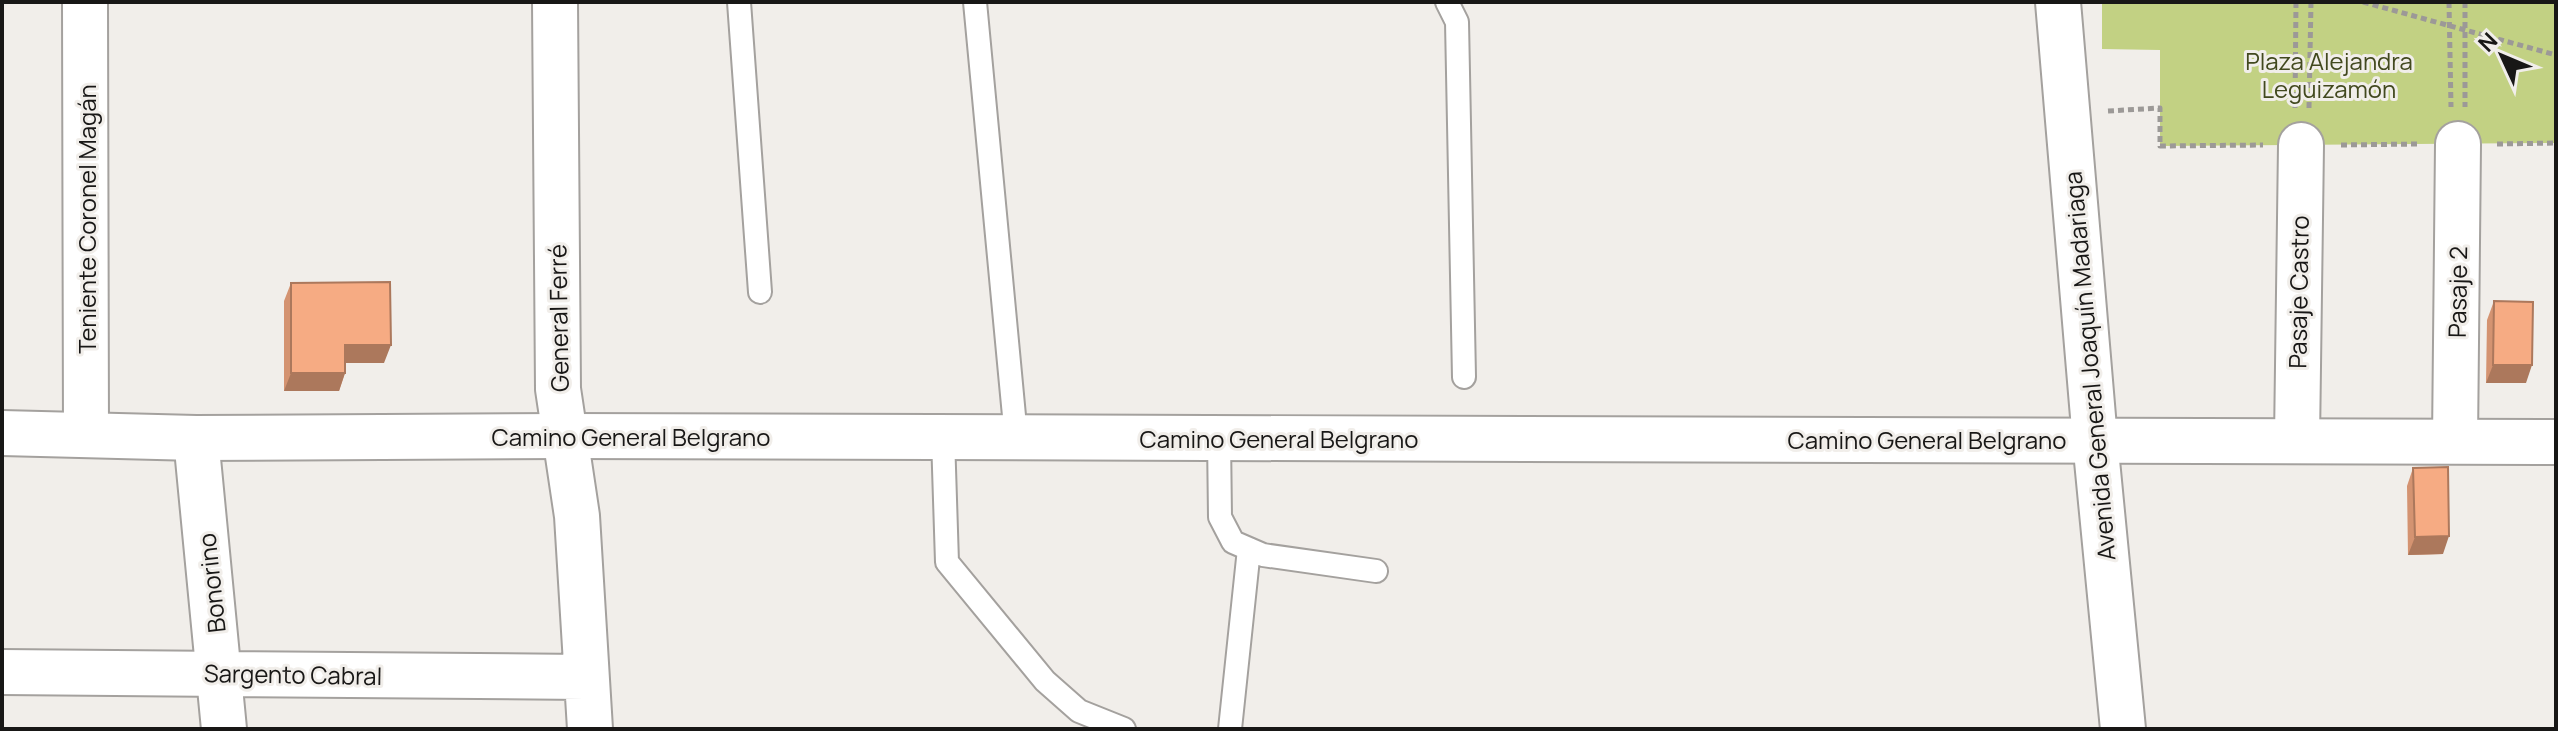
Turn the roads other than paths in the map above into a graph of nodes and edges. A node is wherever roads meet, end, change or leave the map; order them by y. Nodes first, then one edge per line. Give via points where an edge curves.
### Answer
1 (85, 2) edge
2 (555, 2) edge
3 (739, 2) edge
4 (975, 2) edge
5 (1447, 2) edge
6 (2058, 2) edge
7 (2302, 124) road end
8 (2458, 125) road end
9 (760, 292) dead end
10 (1464, 377) dead end
11 (2, 433) edge
12 (86, 435) junction
13 (565, 436) junction
14 (943, 437) junction
15 (1016, 437) junction
16 (196, 438) junction
17 (1219, 438) junction
18 (2095, 440) junction
19 (2297, 440) junction
20 (2455, 441) junction
21 (2556, 442) edge
22 (1249, 549) junction
23 (1376, 571) dead end
24 (2, 672) edge
25 (220, 673) junction
26 (585, 677) junction
27 (224, 729) edge
28 (590, 729) edge
29 (1124, 729) edge
30 (1230, 729) edge
31 (2123, 729) edge

1 - 12 street, Teniente Coronel Magán
2 - 13 street, General Ferré via 558,389
3 - 9 lane
4 - 15 lane
5 - 10 lane via 1457,22
6 - 18 street, Avenida General Joaquín Madariaga
7 - 19 street, Pasaje Castro
8 - 20 street, Pasaje 2
11 - 12 street, Camino General Belgrano
12 - 16 street, Camino General Belgrano
13 - 14 street, Camino General Belgrano
13 - 16 street, Camino General Belgrano
13 - 26 street, General Ferré via 577,516
14 - 15 street, Camino General Belgrano
14 - 29 lane via 947,562 1045,681 1079,711
15 - 17 street, Camino General Belgrano
16 - 25 street, Bonorino
17 - 18 street, Camino General Belgrano
17 - 22 lane via 1220,517 1233,542
18 - 19 street, Camino General Belgrano
18 - 31 street, Avenida General Joaquín Madariaga
19 - 20 street, Camino General Belgrano
20 - 21 street, Camino General Belgrano
22 - 23 lane
22 - 30 lane
24 - 25 street, Sargento Cabral
25 - 26 street, Sargento Cabral
25 - 27 street, Bonorino
26 - 28 street, General Ferré

